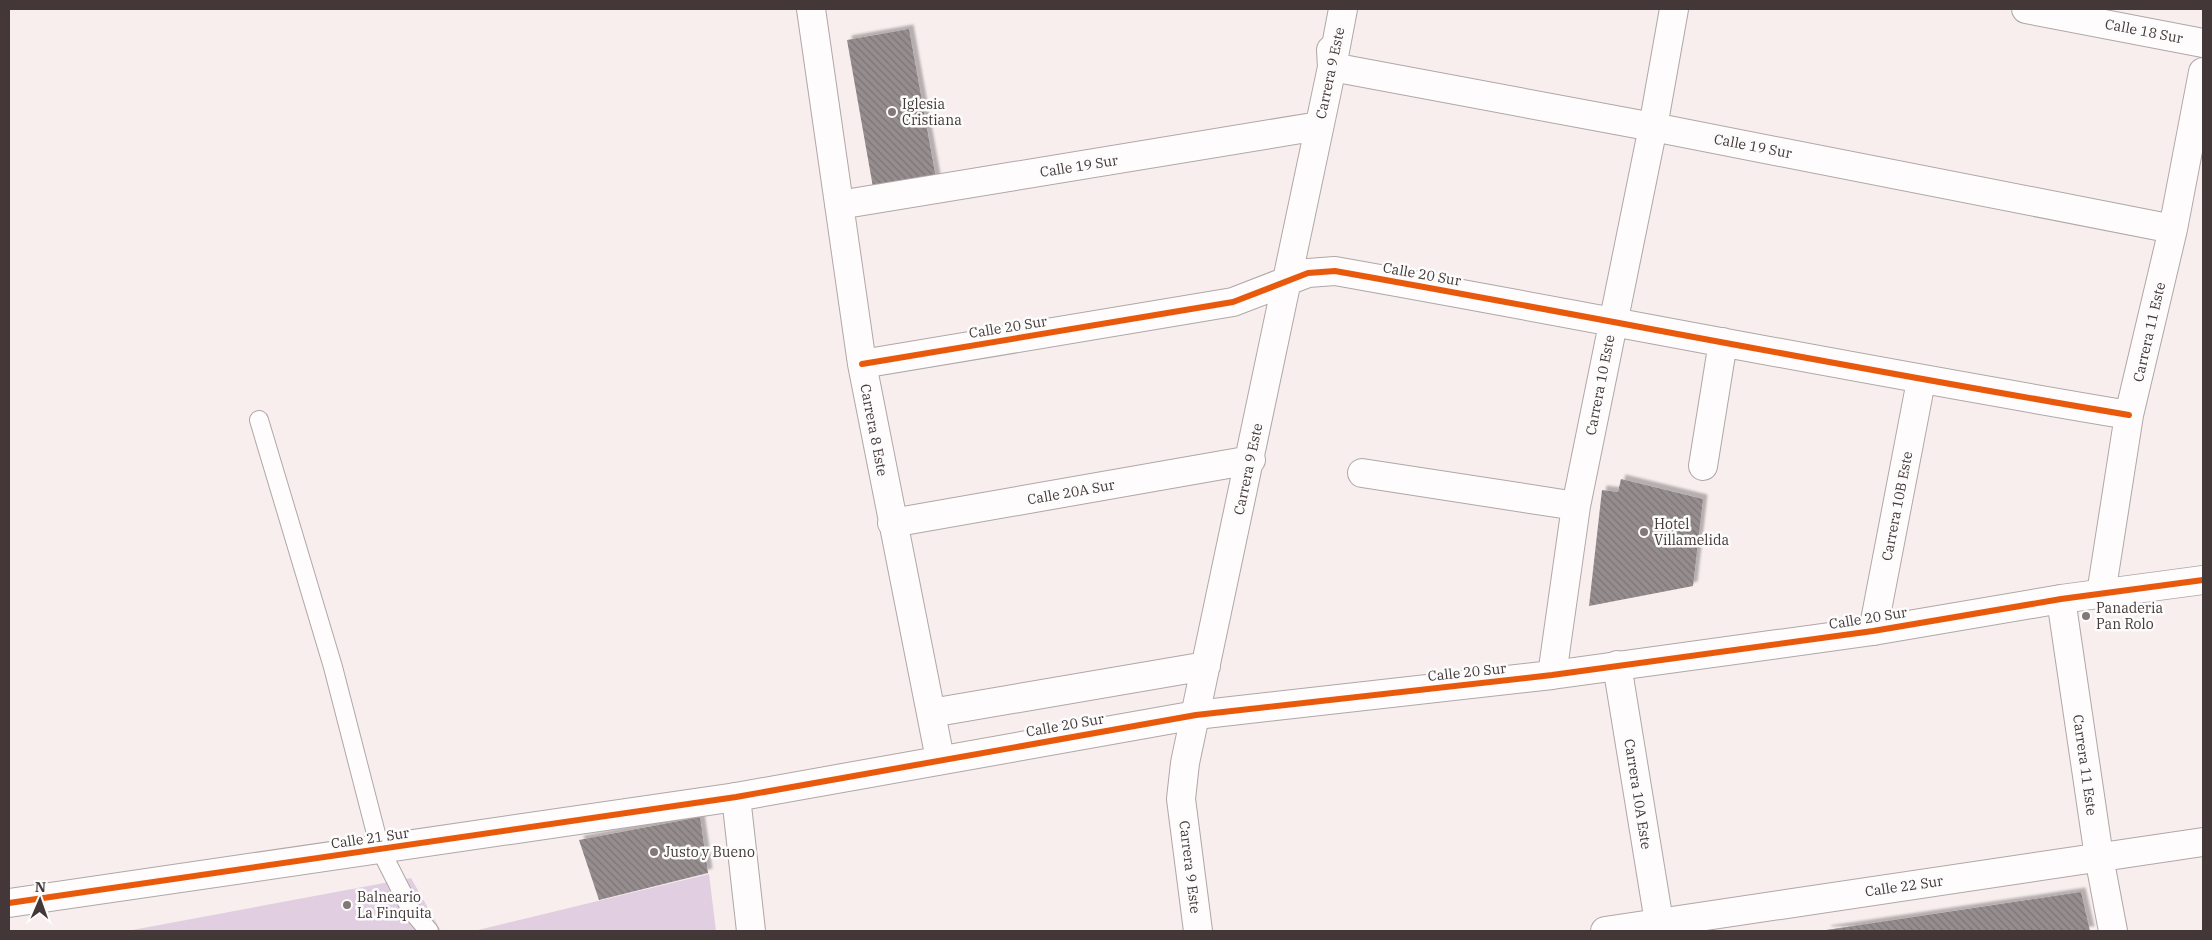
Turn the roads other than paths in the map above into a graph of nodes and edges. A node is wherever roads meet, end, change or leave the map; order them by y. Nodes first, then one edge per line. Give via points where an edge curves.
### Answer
1 (811, 9) edge
2 (1328, 9) edge
3 (1343, 9) edge
4 (1674, 9) edge
5 (2026, 9) edge
6 (2203, 43) edge
7 (1332, 67) junction
8 (2203, 72) edge
9 (1319, 126) junction
10 (1653, 127) junction
11 (2196, 153) edge
12 (839, 205) junction
13 (2173, 229) junction
14 (1287, 280) junction
15 (1613, 321) junction
16 (1722, 342) junction
17 (862, 364) junction
18 (1921, 381) junction
19 (2129, 416) junction
20 (259, 420) dead end
21 (1250, 460) junction
22 (1703, 466) dead end
23 (1362, 474) dead end
24 (1576, 506) junction
25 (892, 523) junction
26 (2203, 580) edge
27 (2101, 594) junction
28 (2061, 599) junction
29 (1873, 631) junction
30 (1617, 665) junction
31 (1206, 666) junction
32 (1552, 675) junction
33 (931, 713) junction
34 (1196, 715) junction
35 (940, 760) junction
36 (736, 798) junction
37 (2203, 842) edge
38 (380, 849) junction
39 (2099, 857) junction
40 (9, 903) edge
41 (1659, 922) junction
42 (429, 931) edge
43 (751, 931) edge
44 (1198, 931) edge
45 (1605, 931) edge
46 (2112, 931) edge

1 - 12 street, Carrera 8 Este
2 - 7 street
3 - 7 street, Carrera 9 Este
4 - 10 street, Carrera 10 Este
5 - 6 street, Calle 18 Sur
7 - 9 street, Carrera 9 Este
7 - 10 street, Calle 19 Sur
8 - 11 street, Carrera 11 Este
9 - 12 street, Calle 19 Sur
9 - 14 street, Carrera 9 Este
10 - 13 street, Calle 19 Sur
10 - 15 street, Carrera 10 Este
11 - 13 street, Carrera 11 Este
12 - 17 street, Carrera 8 Este
13 - 19 street, Carrera 11 Este
14 - 15 street, Calle 20 Sur via 1308,273 1334,272
14 - 17 street, Calle 20 Sur via 1233,302
14 - 21 street, Carrera 9 Este
15 - 16 street, Calle 20 Sur
15 - 24 street, Carrera 10 Este
16 - 18 street, Calle 20 Sur
16 - 22 street
17 - 25 street, Carrera 8 Este
18 - 19 street, Calle 20 Sur
18 - 29 street, Carrera 10B Este
19 - 27 street, Carrera 11 Este
20 - 38 lane via 333,667
21 - 25 street, Calle 20A Sur
21 - 31 street, Carrera 9 Este
23 - 24 street
24 - 32 street, Carrera 10 Este
25 - 33 street, Carrera 8 Este
26 - 27 street, Calle 20 Sur
27 - 28 street, Calle 20 Sur
28 - 29 street, Calle 20 Sur
28 - 39 street, Carrera 11 Este
29 - 30 street, Calle 20 Sur
30 - 32 street, Calle 20 Sur
30 - 41 street, Carrera 10A Este
31 - 33 street
31 - 34 street, Carrera 9 Este
32 - 34 street, Calle 20 Sur
33 - 35 street, Carrera 8 Este
34 - 35 street, Calle 20 Sur
34 - 44 street, Carrera 9 Este via 1181,799
35 - 36 street, Calle 20 Sur
36 - 38 street, Calle 21 Sur
36 - 43 street
37 - 39 street, Calle 22 Sur
38 - 40 street, Calle 21 Sur
38 - 42 lane via 411,910
39 - 41 street, Calle 22 Sur
39 - 46 street, Carrera 11 Este
41 - 45 street, Calle 22 Sur

